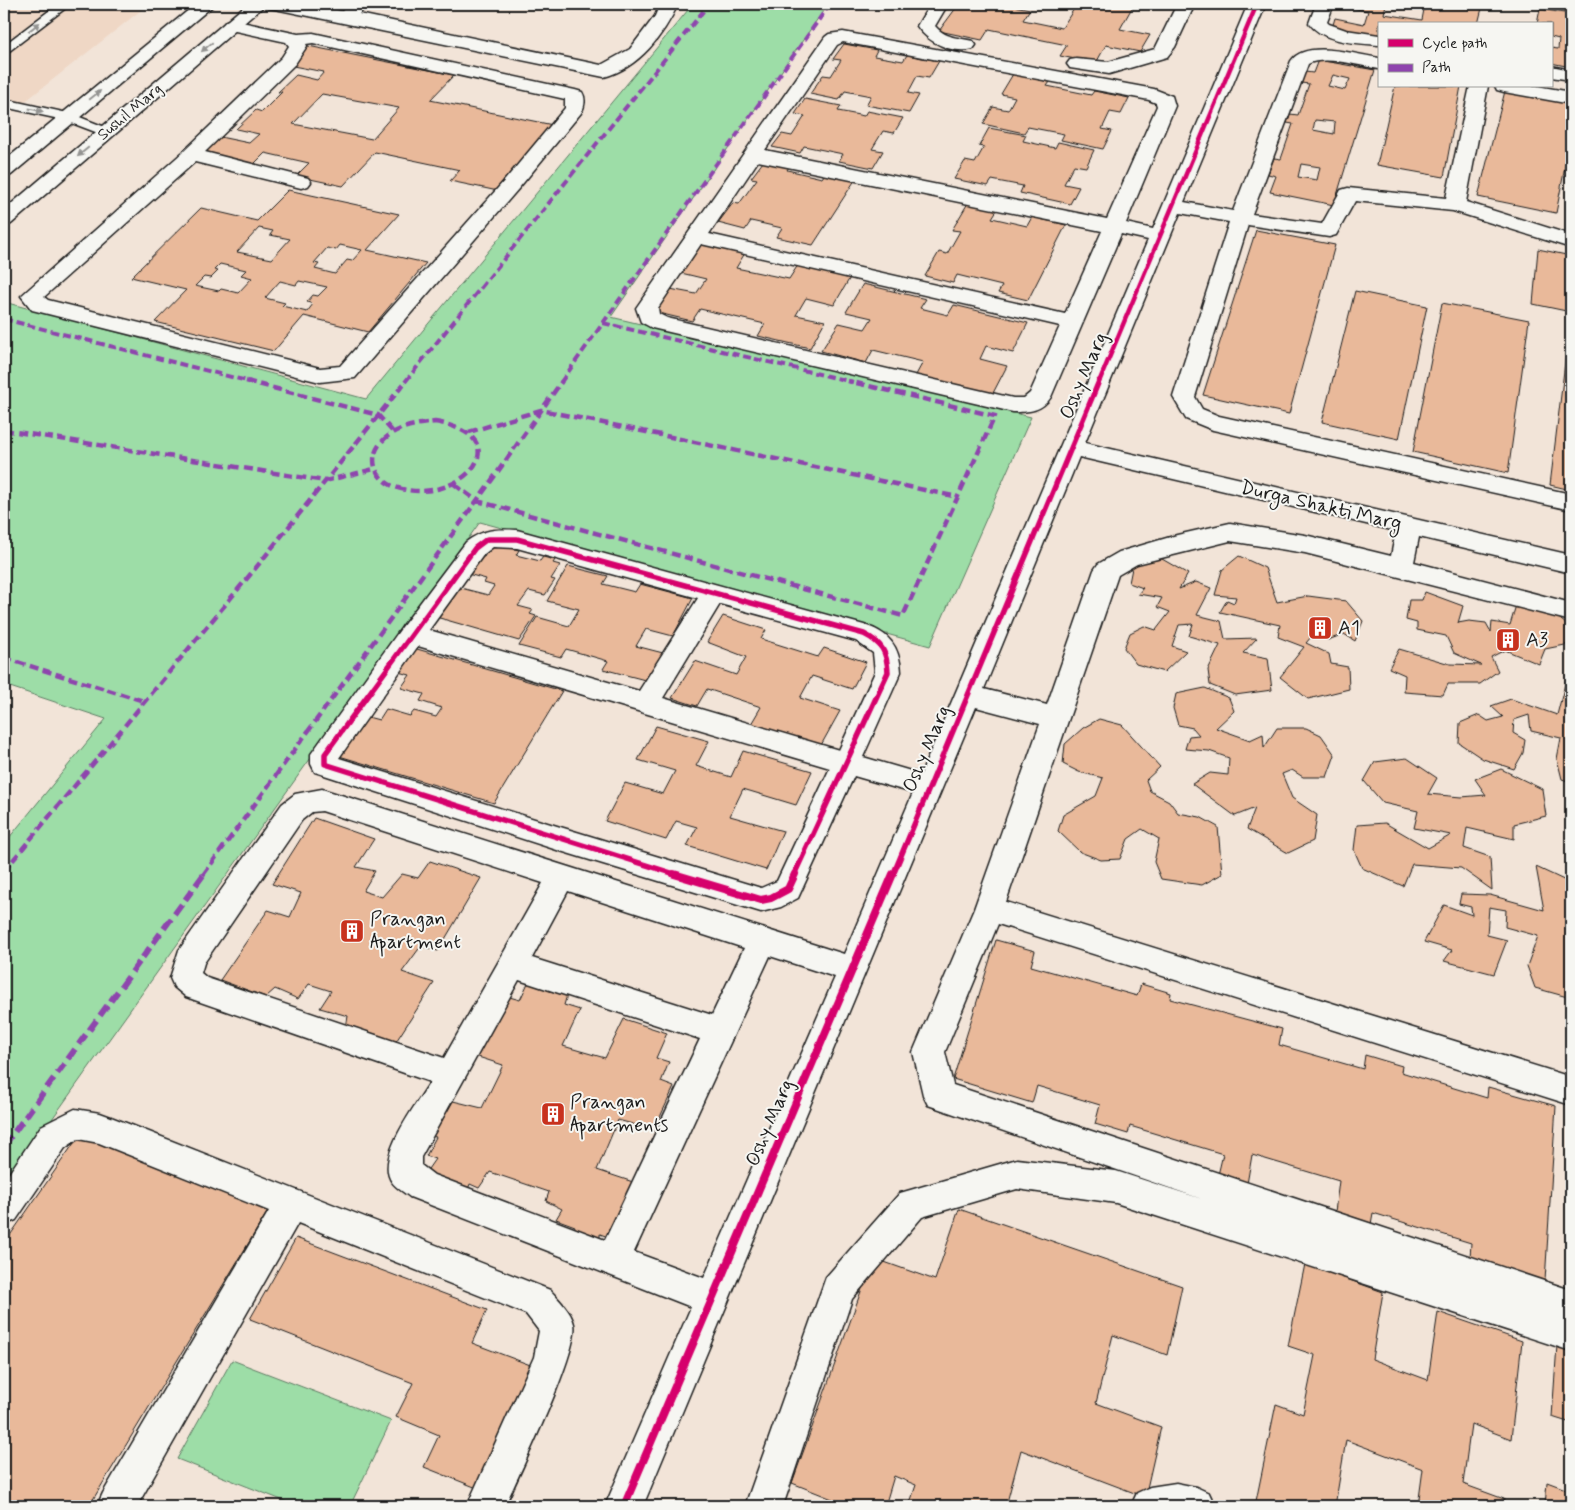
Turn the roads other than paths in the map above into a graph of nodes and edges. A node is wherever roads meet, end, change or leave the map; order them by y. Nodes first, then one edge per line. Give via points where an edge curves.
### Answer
1 (64, 4) edge
2 (206, 4) edge
3 (257, 4) edge
4 (275, 4) edge
5 (360, 4) edge
6 (669, 4) edge
7 (939, 4) edge
8 (1186, 4) edge
9 (1257, 4) edge
10 (1324, 4) edge
11 (346, 17) junction
12 (232, 25) junction
13 (294, 40) junction
14 (1378, 40) edge
15 (4, 50) edge
16 (1378, 64) edge
17 (1552, 71) edge
18 (1571, 74) edge
19 (1478, 88) edge
20 (1515, 88) edge
21 (1571, 98) edge
22 (4, 104) edge
23 (68, 117) junction
24 (106, 132) junction
25 (754, 154) junction
26 (191, 155) junction
27 (4, 171) edge
28 (302, 182) dead end
29 (1172, 206) junction
30 (1455, 206) junction
31 (1240, 218) junction
32 (4, 220) edge
33 (1114, 227) junction
34 (1159, 236) junction
35 (696, 237) junction
36 (1571, 242) edge
37 (1073, 322) junction
38 (1072, 447) junction
39 (1571, 502) edge
40 (1409, 526) junction
41 (1571, 564) edge
42 (1401, 568) junction
43 (714, 594) junction
44 (1571, 612) edge
45 (411, 634) junction
46 (968, 695) junction
47 (646, 703) junction
48 (1056, 718) junction
49 (846, 763) junction
50 (929, 787) junction
51 (560, 876) junction
52 (988, 909) junction
53 (762, 941) junction
54 (512, 965) junction
55 (853, 970) junction
56 (721, 1032) junction
57 (452, 1075) junction
58 (1571, 1091) edge
59 (291, 1204) junction
60 (4, 1209) edge
61 (613, 1260) junction
62 (713, 1299) junction
63 (1571, 1307) edge
64 (1571, 1334) edge
65 (770, 1505) edge
66 (116, 1506) edge
67 (486, 1506) edge
68 (624, 1506) edge
69 (1150, 1506) edge
70 (1196, 1506) edge

15 -> 1 lane
23 -> 2 street, Sushil Marg
3 - 12 street, Sushil Marg
4 - 11 street
5 - 11 street
6 - 11 street via 636,53 604,71
7 - 8 street via 926,26 929,32 946,41 1109,68 1161,53
9 - 29 street, Oshy Marg
10 - 14 street via 1318,23 1321,28
12 - 13 street
12 -> 24 street, Sushil Marg
13 - 26 street via 298,46 289,60
13 - 26 street via 313,38 575,96 574,109 347,373 320,375 40,305 32,296
16 - 31 street via 1311,55 1300,61
17 - 18 street
19 - 30 street
20 - 21 street
22 -> 23 lane
23 - 24 lane
23 - 27 street, Sushil Marg
24 -> 32 street, Sushil Marg
25 - 33 street
25 - 33 street via 835,38 1154,95 1165,100 1166,106
25 - 35 street
26 - 28 street
29 - 31 street
29 - 34 street, Oshy Marg
30 - 31 street via 1348,194 1330,230
30 - 36 street
31 - 39 street via 1184,397 1194,414 1213,422
33 - 34 street
33 - 37 street
34 - 38 street, Oshy Marg
35 - 37 street
35 - 37 street via 647,308 649,316 660,323 1013,405 1029,405 1040,397
38 - 40 street, Durga Shakti Marg
38 - 46 street, Oshy Marg
40 - 41 street, Durga Shakti Marg
40 - 42 street
42 - 44 street
42 - 48 street via 1305,544 1230,532 1128,558 1107,570
43 - 45 street via 517,539 487,539 475,548
43 - 47 street
43 - 49 street via 864,634 881,643 888,656 888,672
45 - 47 street
45 - 49 street via 325,754 325,764 762,900 788,888
46 - 48 street
46 - 50 street, Oshy Marg
47 - 49 street
48 - 52 street
49 - 50 street
50 - 55 street, Oshy Marg
51 - 53 street
51 - 54 street
51 - 57 street via 322,800 305,802 292,812 190,959 185,978 197,988
52 - 58 street
52 - 63 street via 929,1052 939,1094
53 - 55 street
53 - 56 street
54 - 56 street
54 - 57 street
55 - 62 street, Oshy Marg
56 - 61 street
57 - 61 street via 405,1154 404,1172 422,1186
59 - 60 street via 100,1128 74,1124 54,1137
59 - 66 street
59 - 67 street via 538,1302 557,1326 551,1359
61 - 62 street
62 - 68 street, Oshy Marg
64 - 65 street via 1116,1187 1017,1174 912,1204 838,1289
69 - 70 street via 1176,1502

